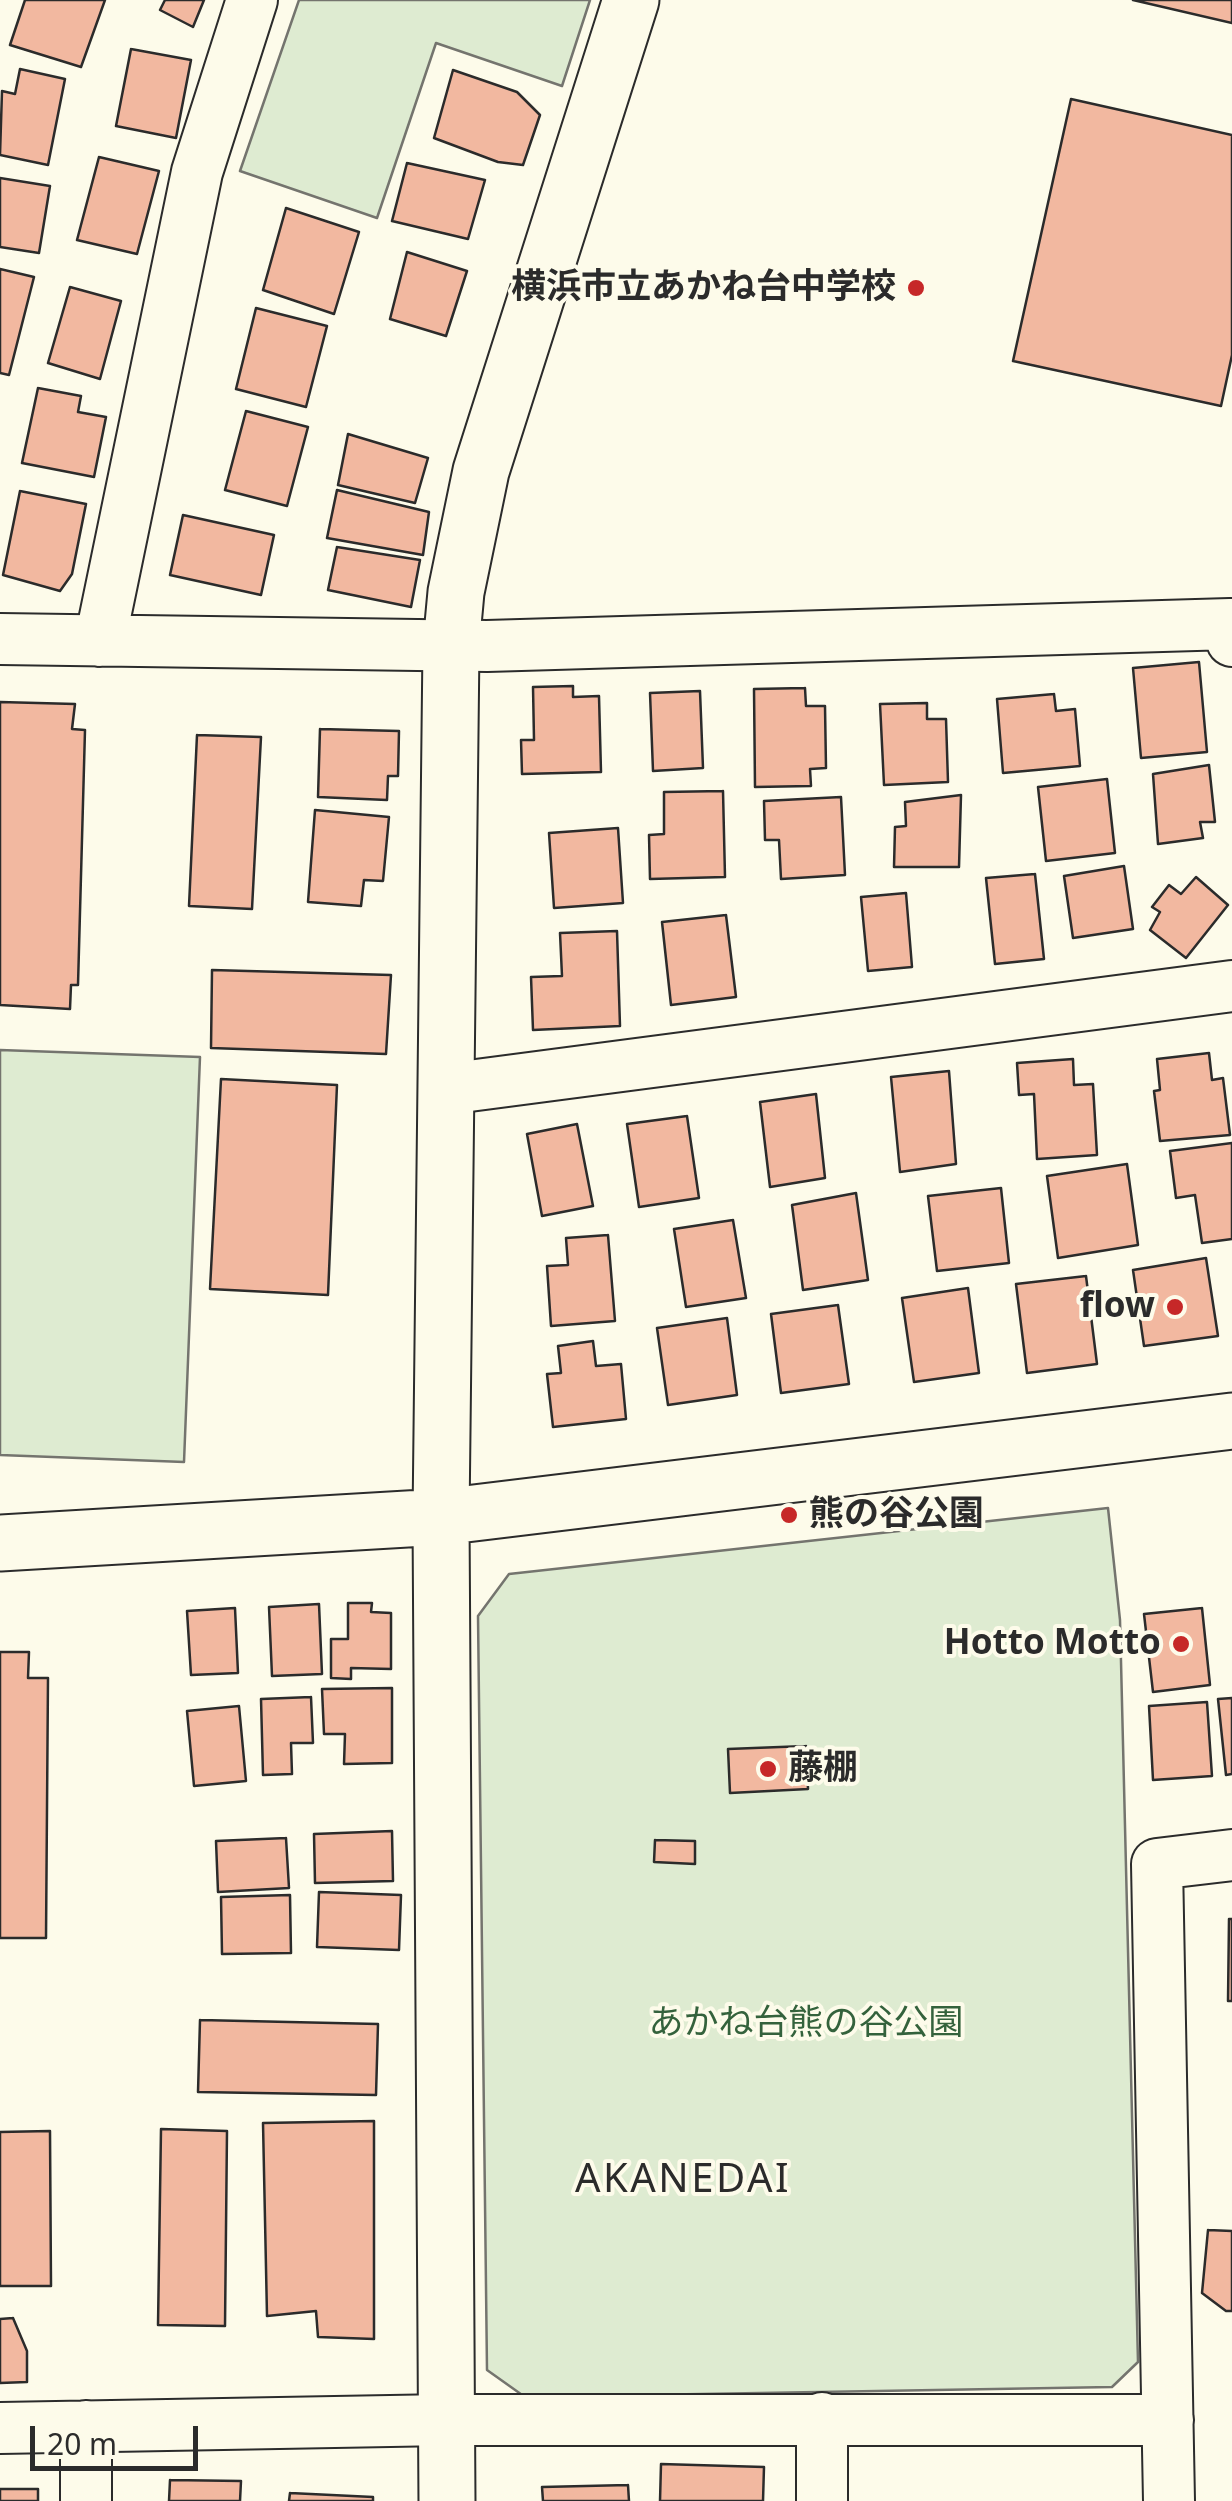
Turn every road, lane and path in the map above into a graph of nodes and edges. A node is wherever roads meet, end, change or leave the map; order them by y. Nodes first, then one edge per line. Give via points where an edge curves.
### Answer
1 (252, 0) edge
2 (631, 0) edge
3 (0, 640) edge
4 (100, 641) junction
5 (1232, 642) edge
6 (451, 646) junction
7 (1232, 986) edge
8 (446, 1089) junction
9 (1232, 1421) edge
10 (441, 1517) junction
11 (0, 1542) edge
12 (1232, 1855) edge
13 (822, 2418) junction
14 (446, 2420) junction
15 (1168, 2420) junction
16 (86, 2426) junction
17 (0, 2428) edge
18 (86, 2501) edge
19 (447, 2501) edge
20 (822, 2501) edge
21 (1169, 2501) edge

1 - 4 street via 198,172
2 - 6 street via 481,471
3 - 4 street
4 - 6 street
5 - 6 street via 1230,624
6 - 8 street
7 - 8 street
8 - 10 street
9 - 10 street
10 - 11 street
10 - 14 street
12 - 15 street via 1157,1864
13 - 14 street
13 - 15 street
13 - 20 street
14 - 16 street
14 - 19 street
15 - 21 street
16 - 17 street
16 - 18 street

